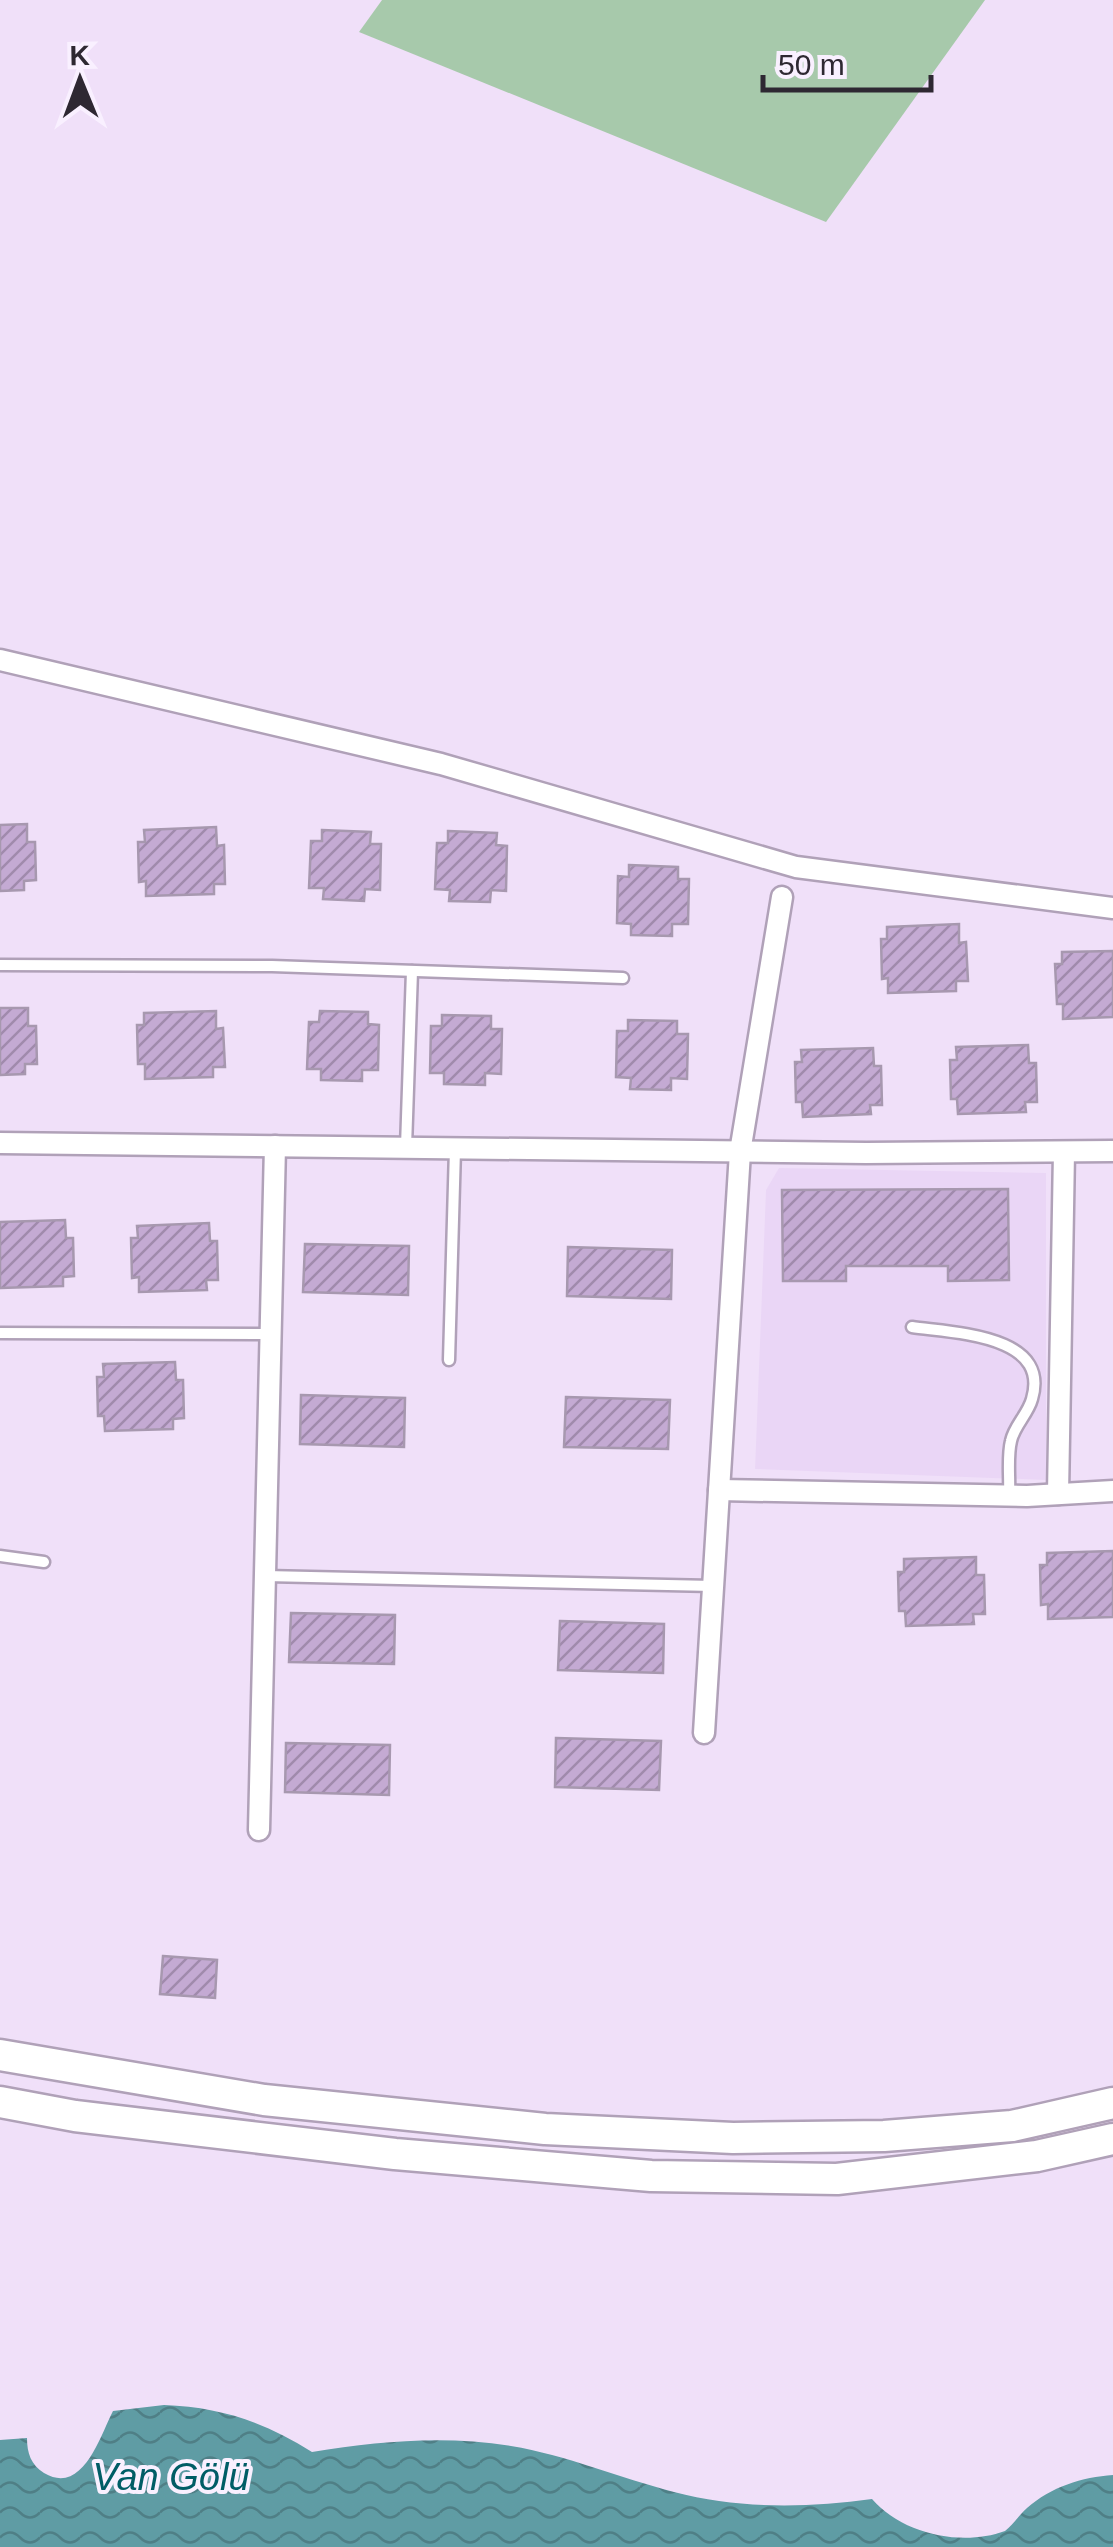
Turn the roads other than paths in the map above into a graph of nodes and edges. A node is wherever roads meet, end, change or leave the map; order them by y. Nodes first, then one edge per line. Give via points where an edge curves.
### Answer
1 (0, 660) edge
2 (782, 897) dead end
3 (1113, 908) edge
4 (0, 965) edge
5 (412, 971) junction
6 (623, 978) dead end
7 (0, 1143) edge
8 (275, 1146) junction
9 (406, 1147) junction
10 (456, 1148) junction
11 (1113, 1151) edge
12 (740, 1152) junction
13 (1064, 1152) junction
14 (912, 1327) dead end
15 (0, 1333) edge
16 (270, 1334) junction
17 (449, 1360) dead end
18 (719, 1490) junction
19 (1113, 1491) edge
20 (1058, 1494) junction
21 (1009, 1496) junction
22 (0, 1556) edge
23 (44, 1562) dead end
24 (265, 1576) junction
25 (713, 1586) junction
26 (704, 1732) dead end
27 (259, 1830) dead end
28 (0, 2056) edge
29 (0, 2102) edge
30 (1113, 2103) edge
31 (1113, 2139) edge

1 - 3 street via 441,764 796,868
2 - 12 street
4 - 5 lane
5 - 6 lane
5 - 9 lane
7 - 8 street
8 - 9 street
8 - 16 street
9 - 10 street
10 - 12 street
10 - 17 lane
11 - 13 street
12 - 13 street
12 - 18 street
13 - 20 street
14 - 21 lane via 996,1340 1025,1357 1033,1396 1010,1439
15 - 16 lane
16 - 24 street
18 - 21 street
18 - 25 street
19 - 20 street
20 - 21 street
22 - 23 lane
24 - 25 lane
24 - 27 street
25 - 26 street
28 - 30 main road via 143,2073 264,2100 545,2129 734,2138 1012,2126
29 - 31 main road via 396,2154 650,2176 837,2179 1037,2156

